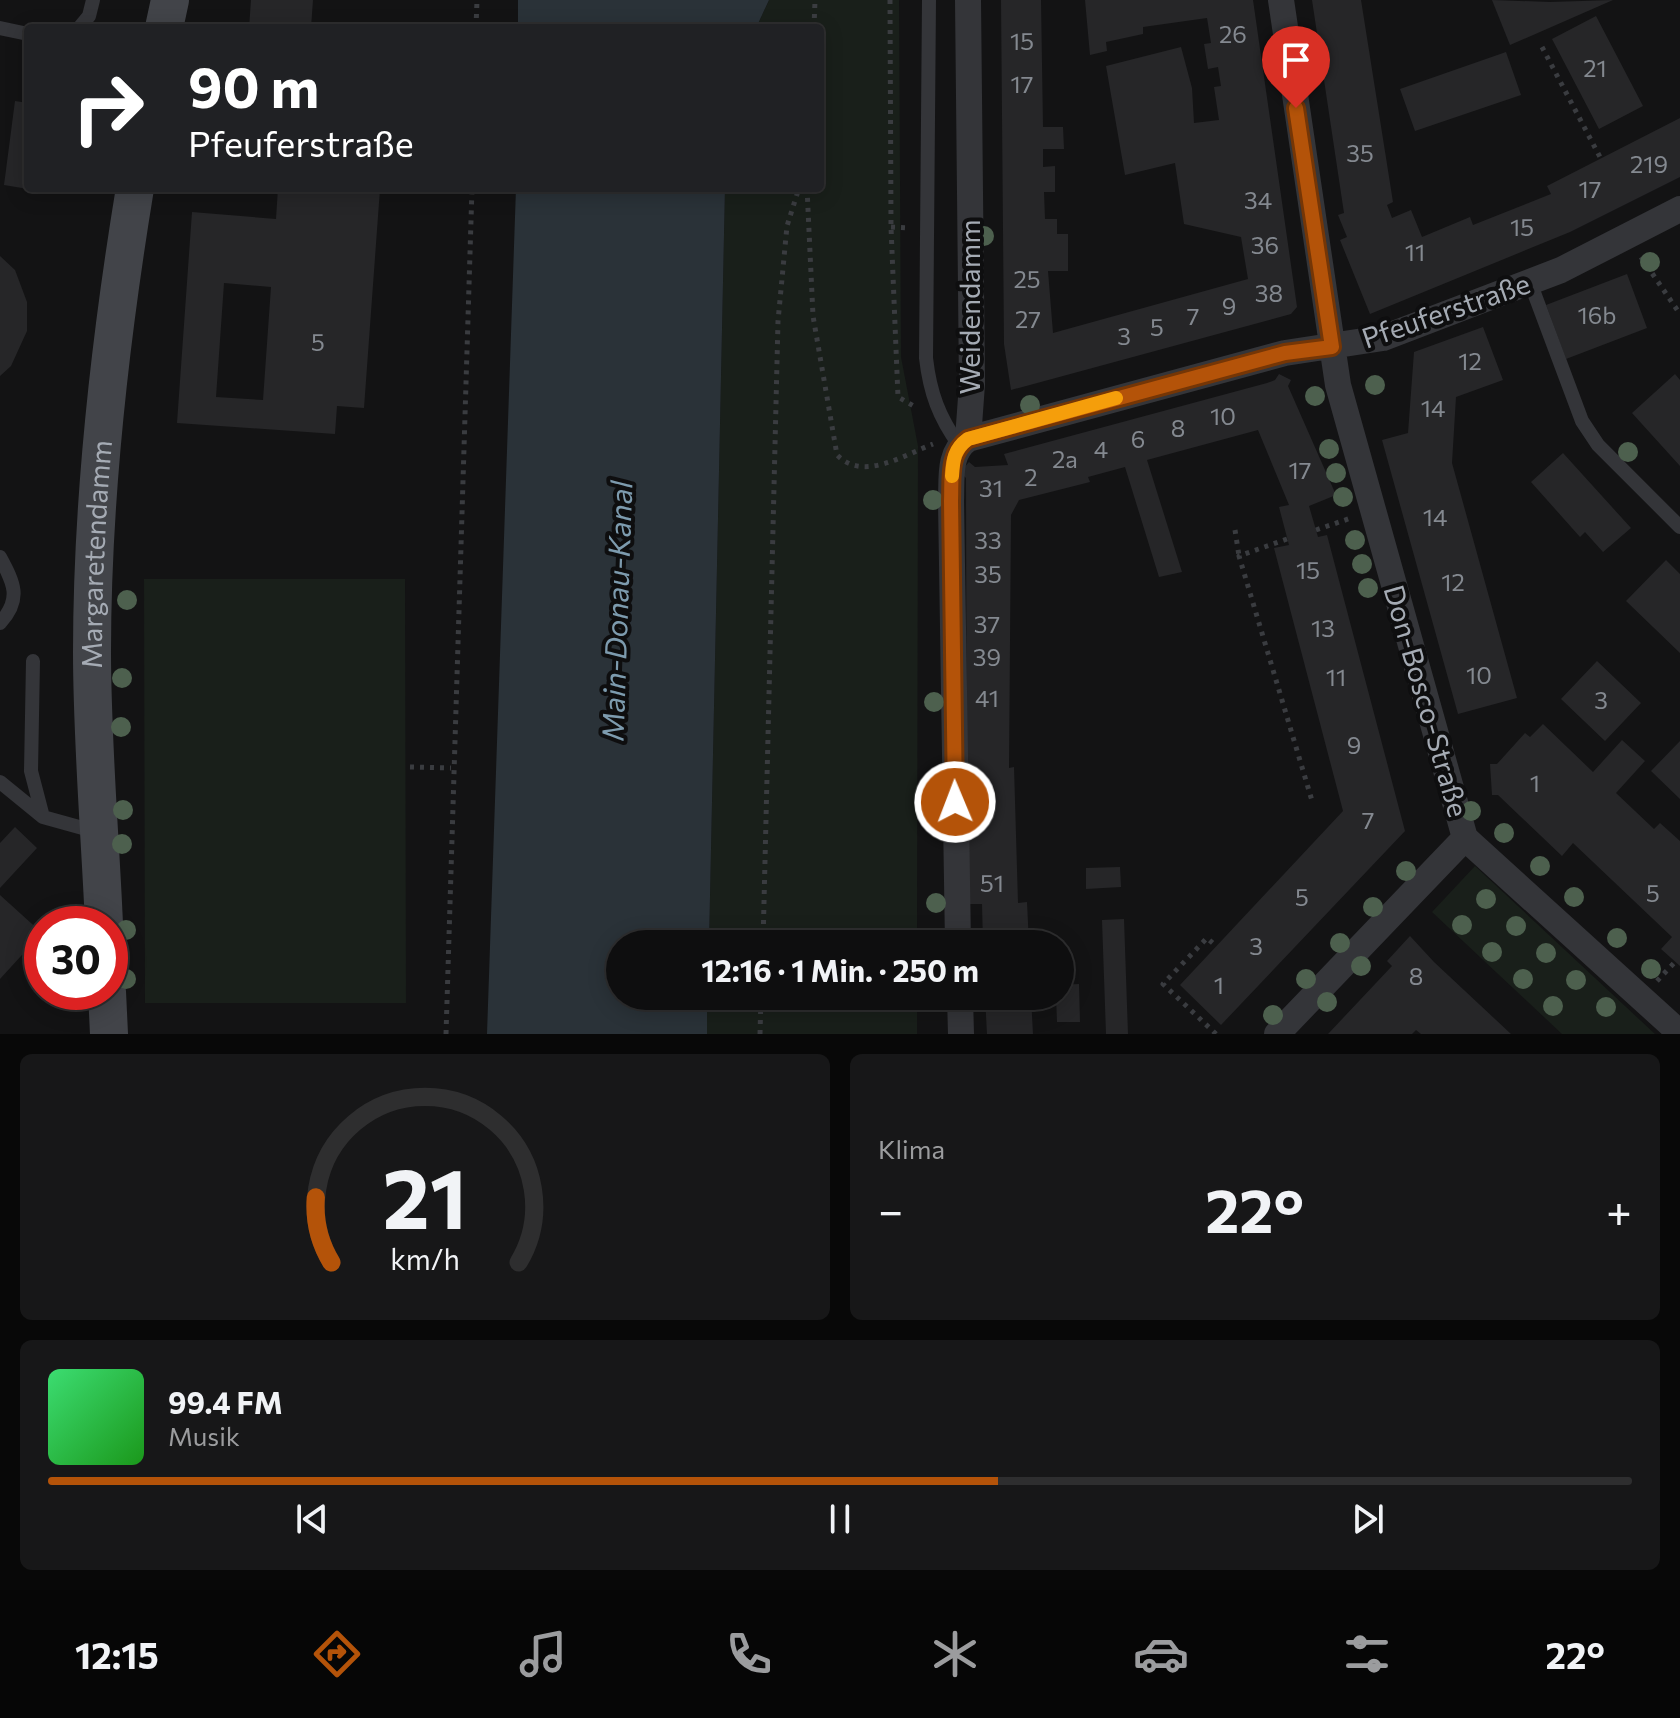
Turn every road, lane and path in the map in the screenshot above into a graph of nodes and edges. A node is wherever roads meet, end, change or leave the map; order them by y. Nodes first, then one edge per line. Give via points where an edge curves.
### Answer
1 (93, 0) edge
2 (170, 0) edge
3 (477, 0) edge
4 (815, 0) edge
5 (890, 0) edge
6 (929, 0) edge
7 (968, 0) edge
8 (1281, 0) edge
9 (82, 24) edge
10 (165, 24) edge
11 (476, 24) edge
12 (814, 24) edge
13 (0, 28) edge
14 (24, 33) edge
15 (1542, 47) dead end
16 (1601, 159) dead end
17 (134, 192) edge
18 (472, 192) edge
19 (798, 192) edge
20 (807, 192) edge
21 (1680, 209) edge
22 (1627, 236) junction
23 (1530, 282) junction
24 (1680, 314) edge
25 (1332, 347) junction
26 (940, 419) junction
27 (960, 440) junction
28 (1371, 511) junction
29 (1680, 527) edge
30 (1235, 530) dead end
31 (1316, 530) dead end
32 (1287, 539) dead end
33 (1239, 556) junction
34 (0, 557) edge
35 (0, 623) edge
36 (33, 661) dead end
37 (410, 767) dead end
38 (451, 768) junction
39 (0, 782) edge
40 (1313, 804) dead end
41 (43, 817) junction
42 (100, 832) junction
43 (1465, 838) junction
44 (103, 906) edge
45 (763, 930) edge
46 (958, 930) edge
47 (1216, 946) dead end
48 (108, 1010) edge
49 (761, 1010) edge
50 (960, 1010) edge
51 (1680, 1033) edge
52 (109, 1034) edge
53 (446, 1034) edge
54 (760, 1034) edge
55 (961, 1034) edge
56 (1216, 1034) edge
57 (1277, 1034) edge

1 - 9 lane
2 - 10 street
3 - 11 path
4 - 12 path
5 - 26 path via 898,397
6 - 26 lane via 926,358
7 - 27 street, Weidendamm via 972,384
8 - 25 street, Don-Bosco-Straße
13 - 14 lane
15 - 16 path
17 - 42 street, Margaretendamm via 108,384 97,543 92,652
18 - 38 path
19 - 45 path via 787,226 778,321
20 - 27 path via 813,316 837,455 846,465 866,469
21 - 22 street, Pfeuferstraße
22 - 23 street, Pfeuferstraße
22 - 24 path
23 - 25 street, Pfeuferstraße via 1383,338
23 - 29 lane via 1582,421 1598,445
25 - 27 street, Pfeuferstraße via 1285,353
25 - 28 street, Don-Bosco-Straße
26 - 27 lane
27 - 46 street, Weidendamm via 953,457 951,501
28 - 31 path
28 - 43 street, Don-Bosco-Straße
30 - 33 path
32 - 33 path
33 - 40 path
34 - 35 lane via 16,586 12,609
36 - 41 lane via 31,771
37 - 38 path
38 - 53 path
39 - 41 lane
41 - 42 lane
42 - 44 street, Margaretendamm
43 - 51 street
43 - 57 street, Don-Bosco-Straße
47 - 56 path via 1207,938 1163,984
48 - 52 street
49 - 54 path
50 - 55 street

